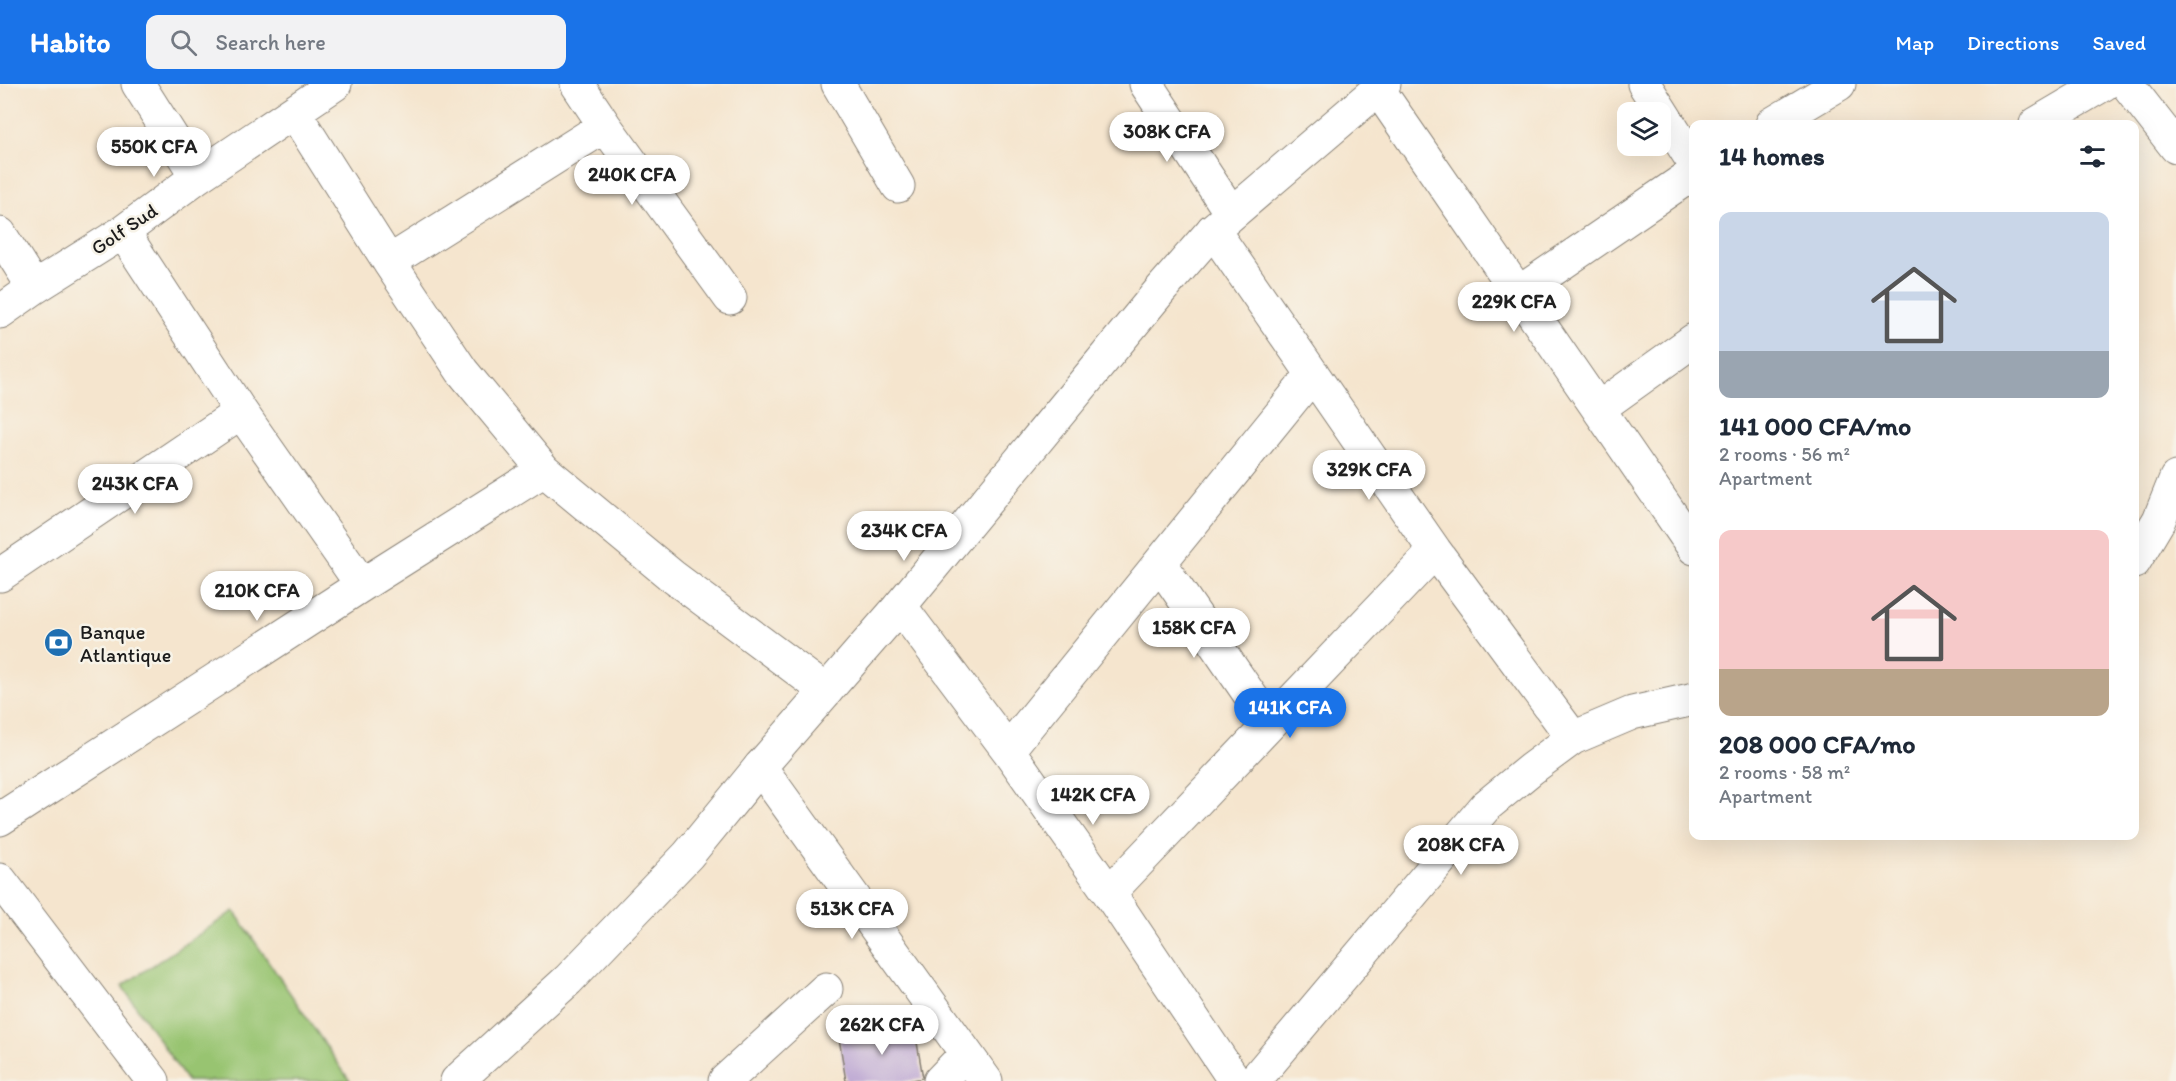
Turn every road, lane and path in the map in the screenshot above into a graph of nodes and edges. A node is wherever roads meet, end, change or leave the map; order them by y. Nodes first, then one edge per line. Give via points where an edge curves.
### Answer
1 (138, 84) edge
2 (335, 84) edge
3 (577, 84) edge
4 (838, 84) edge
5 (1146, 84) edge
6 (1644, 84) edge
7 (1839, 84) edge
8 (2104, 84) edge
9 (2127, 84) edge
10 (1381, 87) edge
11 (294, 112) junction
12 (1779, 120) edge
13 (2043, 120) edge
14 (605, 126) junction
15 (2176, 147) edge
16 (1689, 155) edge
17 (1689, 176) edge
18 (197, 177) junction
19 (898, 186) dead end
20 (1222, 221) junction
21 (123, 232) junction
22 (0, 234) edge
23 (389, 262) junction
24 (34, 288) junction
25 (1517, 294) junction
26 (730, 298) dead end
27 (0, 312) edge
28 (1689, 344) edge
29 (1313, 374) junction
30 (1599, 408) junction
31 (241, 412) junction
32 (544, 470) junction
33 (2176, 478) edge
34 (1689, 541) edge
35 (1435, 551) junction
36 (2139, 554) edge
37 (1160, 564) junction
38 (0, 575) edge
39 (362, 585) junction
40 (900, 606) junction
41 (826, 691) junction
42 (1689, 700) edge
43 (1270, 724) junction
44 (1573, 738) junction
45 (1008, 750) junction
46 (760, 767) junction
47 (0, 819) edge
48 (0, 880) edge
49 (1109, 893) junction
50 (826, 989) dead end
51 (966, 1054) junction
52 (153, 1081) edge
53 (457, 1081) edge
54 (725, 1081) edge
55 (940, 1081) edge
56 (986, 1081) edge
57 (1235, 1081) edge
58 (1254, 1081) edge

1 - 18 street
2 - 11 street, Golf Sud
3 - 14 street
4 - 19 street
5 - 20 street
6 - 16 street
7 - 12 street
8 - 13 street
9 - 15 street
10 - 20 street
10 - 25 street
11 - 18 street, Golf Sud
11 - 23 street
14 - 23 street
14 - 26 street
17 - 25 street
18 - 21 street, Golf Sud
20 - 29 street
20 - 40 street
21 - 24 street, Golf Sud
21 - 31 street
22 - 24 street
23 - 32 street via 462,371
24 - 27 street, Golf Sud
25 - 30 street
28 - 30 street
29 - 35 street
29 - 37 street
30 - 34 street
31 - 38 street
31 - 39 street
32 - 39 street
32 - 41 street via 672,576
33 - 36 street via 2159,520
35 - 43 street
35 - 44 street
37 - 43 street
37 - 45 street
39 - 47 street
40 - 41 street
40 - 45 street
41 - 46 street
42 - 44 street via 1632,712
43 - 49 street
44 - 58 street via 1486,806
45 - 49 street
46 - 51 street
46 - 53 street via 688,855 568,980
48 - 52 street
49 - 57 street
50 - 54 street
51 - 55 street
51 - 56 street

